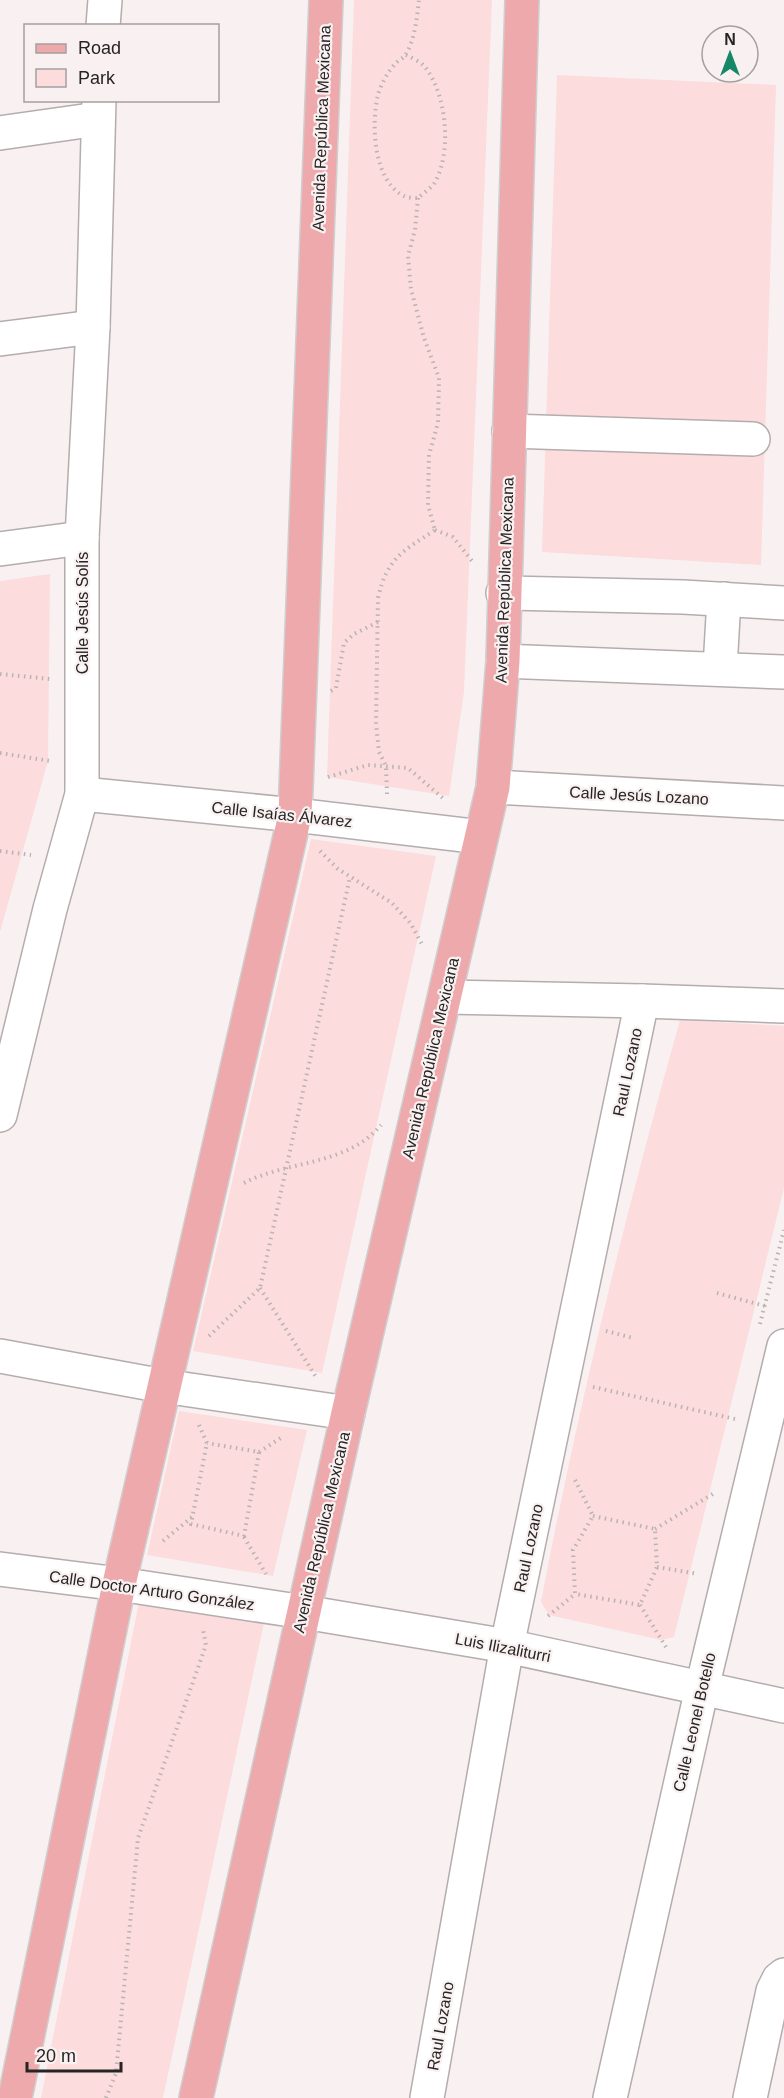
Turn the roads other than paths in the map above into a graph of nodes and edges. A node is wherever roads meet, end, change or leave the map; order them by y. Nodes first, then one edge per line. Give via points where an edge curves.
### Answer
1 (105, 0) edge
2 (326, 0) edge
3 (522, 0) edge
4 (103, 24) edge
5 (99, 110) edge
6 (0, 133) edge
7 (93, 327) junction
8 (0, 339) edge
9 (509, 431) junction
10 (753, 440) dead end
11 (82, 538) junction
12 (0, 549) edge
13 (504, 593) junction
14 (724, 599) junction
15 (784, 603) edge
16 (502, 661) junction
17 (720, 668) junction
18 (784, 672) edge
19 (493, 787) junction
20 (82, 794) junction
21 (784, 802) edge
22 (295, 815) junction
23 (481, 837) junction
24 (445, 997) junction
25 (642, 1001) junction
26 (784, 1006) edge
27 (0, 1114) edge
28 (772, 1337) edge
29 (0, 1356) edge
30 (163, 1386) junction
31 (348, 1413) junction
32 (0, 1569) edge
33 (119, 1584) junction
34 (304, 1612) junction
35 (507, 1646) junction
36 (702, 1688) junction
37 (784, 1706) edge
38 (784, 1975) edge
39 (15, 2098) edge
40 (196, 2098) edge
41 (427, 2098) edge
42 (610, 2098) edge
43 (750, 2098) edge

1 - 4 street
2 - 22 main road, Avenida República Mexicana
3 - 9 main road, Avenida República Mexicana
5 - 6 street
5 - 7 street, Calle Jesús Solís
7 - 8 street
7 - 11 street, Calle Jesús Solís
9 - 10 street
9 - 13 main road, Avenida República Mexicana
11 - 12 street
11 - 20 street, Calle Jesús Solís
13 - 14 street
13 - 16 main road, Avenida República Mexicana
14 - 15 street
14 - 17 street
16 - 17 street
16 - 19 main road, Avenida República Mexicana
17 - 18 street
19 - 21 street, Calle Jesús Lozano
19 - 23 main road, Avenida República Mexicana
20 - 22 street, Calle Isaías Álvarez
20 - 27 street, Calle Jesús Solís
22 - 23 street, Calle Isaías Álvarez
22 - 30 main road, Avenida República Mexicana
23 - 24 main road, Avenida República Mexicana
24 - 25 street
24 - 31 main road, Avenida República Mexicana
25 - 26 street
25 - 35 street, Raul Lozano
28 - 36 street, Calle Leonel Botello
29 - 30 street
30 - 31 street
30 - 33 main road, Avenida República Mexicana
31 - 34 main road, Avenida República Mexicana
32 - 33 street, Calle Doctor Arturo González
33 - 34 street, Calle Doctor Arturo González
33 - 39 main road, Avenida República Mexicana
34 - 35 street, Luis Ilizaliturri
34 - 40 main road, Avenida República Mexicana
35 - 36 street, Luis Ilizaliturri
35 - 41 street, Raul Lozano
36 - 37 street, Luis Ilizaliturri
36 - 42 street, Calle Leonel Botello
38 - 43 street via 773,1991

